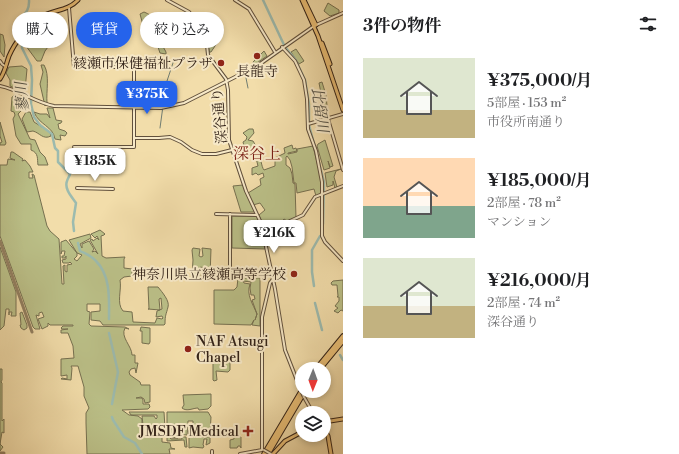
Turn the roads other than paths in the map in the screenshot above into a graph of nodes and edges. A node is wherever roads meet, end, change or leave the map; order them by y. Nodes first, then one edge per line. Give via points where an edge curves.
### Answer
1 (78, 0) edge
2 (235, 0) edge
3 (303, 0) edge
4 (167, 1) edge
5 (69, 8) junction
6 (343, 13) edge
7 (315, 25) junction
8 (284, 46) junction
9 (275, 52) junction
10 (0, 61) edge
11 (6, 67) junction
12 (0, 79) edge
13 (226, 81) junction
14 (0, 86) edge
15 (343, 106) edge
16 (134, 108) junction
17 (343, 110) edge
18 (343, 114) edge
19 (328, 119) junction
20 (309, 123) junction
21 (134, 138) junction
22 (74, 147) dead end
23 (232, 150) junction
24 (343, 170) edge
25 (343, 186) edge
26 (77, 188) dead end
27 (113, 189) dead end
28 (324, 193) junction
29 (216, 214) dead end
30 (230, 214) junction
31 (257, 214) junction
32 (264, 233) junction
33 (343, 261) edge
34 (230, 277) dead end
35 (273, 279) junction
36 (343, 336) edge
37 (343, 341) edge
38 (322, 362) edge
39 (326, 362) edge
40 (295, 374) edge
41 (295, 398) edge
42 (301, 398) edge
43 (343, 419) edge
44 (331, 421) edge
45 (295, 436) edge
46 (329, 442) edge
47 (263, 451) edge
48 (240, 454) edge
49 (271, 454) edge
50 (331, 454) edge

1 - 5 main road
2 - 9 street via 249,9
3 - 7 main road
4 - 13 street, 深谷通り via 189,12 200,25 206,35 208,55
5 - 11 main road via 42,16 28,28 11,52
5 - 16 street via 74,67 134,67
6 - 7 street
7 - 8 street
7 - 15 main road
7 - 17 main road
8 - 9 street
8 - 20 street via 304,80
9 - 13 street via 260,64
10 - 11 street
11 - 12 main road
13 - 16 street via 184,103 164,108
13 - 23 street, 深谷通り via 228,134
14 - 16 street via 48,105
16 - 21 street
18 - 19 street
19 - 20 street
19 - 24 street
20 - 28 street
21 - 22 street via 133,148
21 - 23 street via 170,136 202,154 218,154
23 - 31 street, 深谷通り via 246,192
25 - 28 street
26 - 27 street
28 - 32 street via 315,197 301,216 276,232
28 - 33 street via 322,238
29 - 30 street
30 - 31 street
30 - 34 street
31 - 32 street, 深谷通り
32 - 35 street, 深谷通り
35 - 40 street, 深谷通り via 285,350
35 - 47 street via 262,318
36 - 38 highway
37 - 39 highway
41 - 47 highway
42 - 49 highway
43 - 44 main road
45 - 49 main road
46 - 50 main road
47 - 48 street
47 - 49 street, bridge

